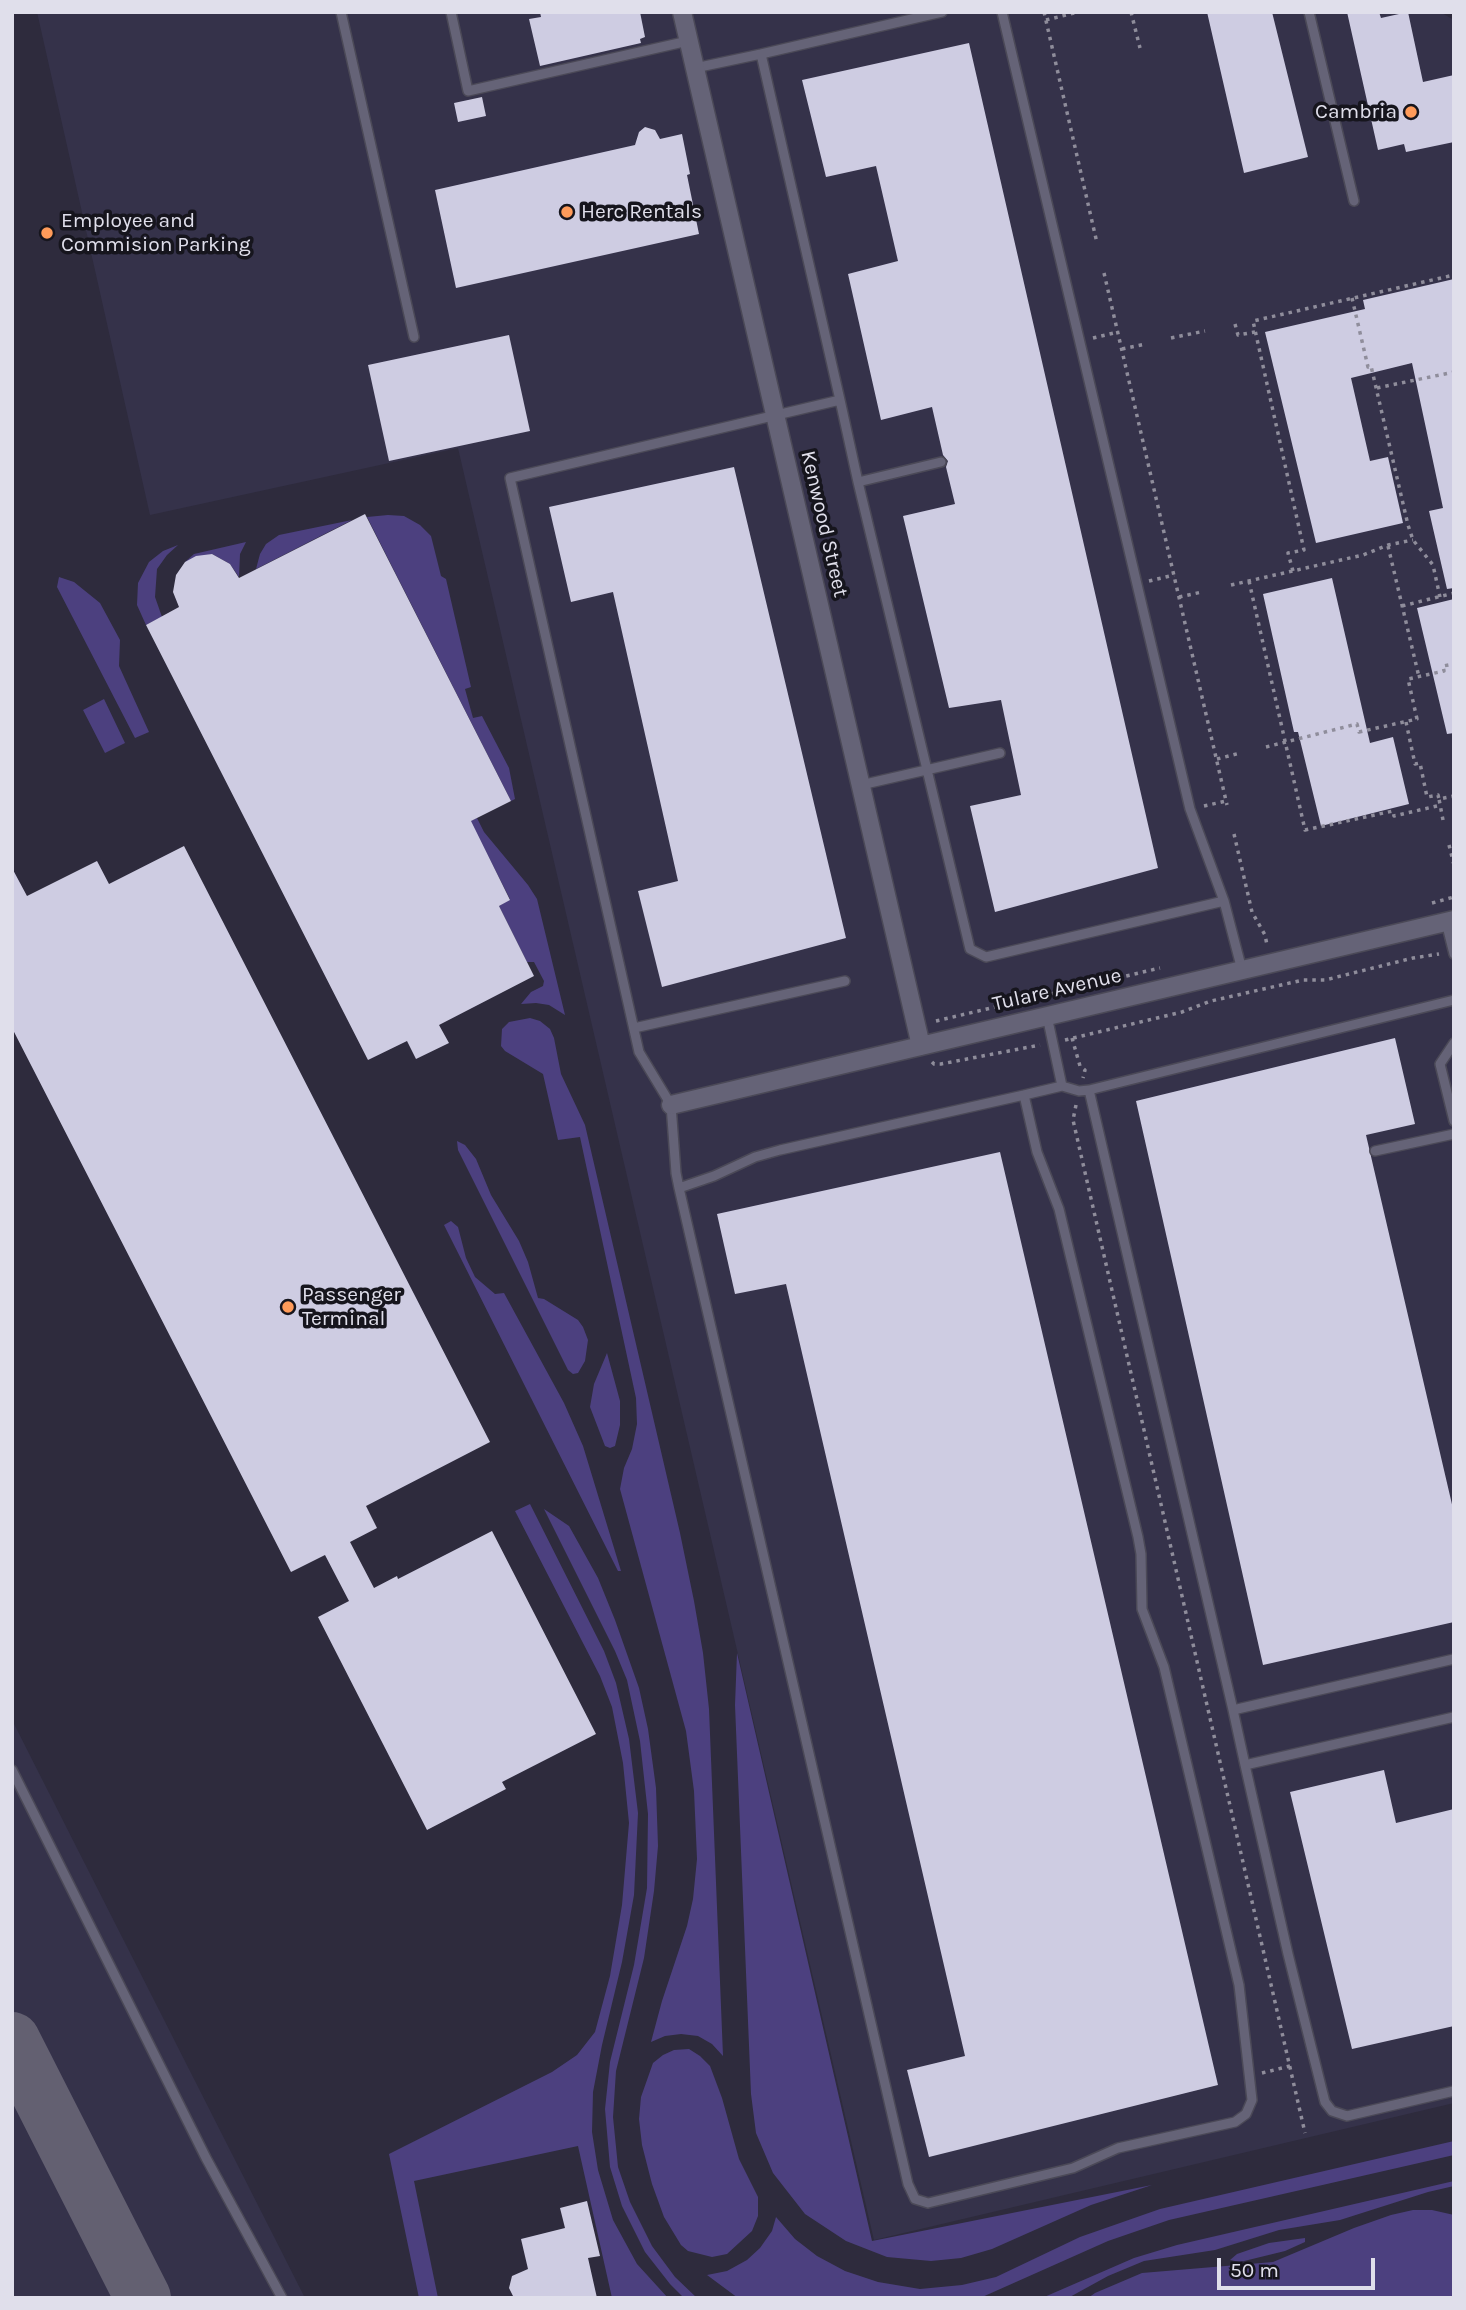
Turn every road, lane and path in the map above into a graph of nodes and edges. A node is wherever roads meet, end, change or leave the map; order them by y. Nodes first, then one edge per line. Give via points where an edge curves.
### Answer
1 (341, 12) edge
2 (451, 12) edge
3 (681, 12) edge
4 (942, 12) edge
5 (1002, 12) edge
6 (1044, 12) edge
7 (1078, 12) edge
8 (1131, 12) edge
9 (1309, 12) edge
10 (1046, 20) junction
11 (688, 41) junction
12 (1140, 48) dead end
13 (761, 54) junction
14 (695, 68) junction
15 (1354, 201) dead end
16 (1097, 243) dead end
17 (1104, 273) dead end
18 (1454, 275) edge
19 (1352, 298) junction
20 (1235, 324) dead end
21 (1205, 331) dead end
22 (1255, 331) junction
23 (1118, 332) junction
24 (414, 337) dead end
25 (1092, 338) dead end
26 (1171, 338) dead end
27 (1146, 344) dead end
28 (1122, 349) junction
29 (1454, 373) edge
30 (1376, 388) junction
31 (840, 400) junction
32 (775, 415) junction
33 (941, 463) dead end
34 (858, 482) junction
35 (1413, 540) junction
36 (1388, 545) junction
37 (1293, 571) junction
38 (1174, 575) junction
39 (1148, 581) dead end
40 (1249, 581) junction
41 (1231, 585) dead end
42 (1202, 592) dead end
43 (1454, 593) edge
44 (1179, 597) junction
45 (1440, 597) junction
46 (1402, 606) junction
47 (1454, 664) edge
48 (1419, 677) junction
49 (1406, 722) junction
50 (1286, 742) junction
51 (1266, 747) dead end
52 (1000, 753) dead end
53 (1240, 753) dead end
54 (1217, 759) junction
55 (928, 770) junction
56 (861, 785) junction
57 (1454, 796) edge
58 (1439, 799) junction
59 (1440, 805) junction
60 (1201, 807) dead end
61 (1443, 820) dead end
62 (1234, 834) dead end
63 (1449, 845) dead end
64 (1454, 865) edge
65 (1224, 901) junction
66 (1450, 921) edge
67 (1267, 946) dead end
68 (1454, 953) edge
69 (1242, 970) junction
70 (845, 981) dead end
71 (1454, 1000) edge
72 (964, 1013) dead end
73 (1047, 1016) junction
74 (917, 1026) junction
75 (634, 1028) junction
76 (1072, 1038) junction
77 (1053, 1043) junction
78 (1454, 1043) edge
79 (921, 1046) junction
80 (1062, 1086) junction
81 (1084, 1090) junction
82 (1024, 1095) junction
83 (671, 1105) junction
84 (1454, 1121) edge
85 (1454, 1134) edge
86 (1375, 1151) dead end
87 (679, 1188) junction
88 (1454, 1659) edge
89 (1233, 1710) junction
90 (1454, 1717) edge
91 (1245, 1765) junction
92 (12, 1770) edge
93 (1290, 2067) junction
94 (1250, 2076) junction
95 (1454, 2091) edge
96 (1306, 2133) dead end
97 (282, 2298) edge

1 - 24 lane
2 - 11 lane via 468,90
3 - 11 street, Kenwood Street
4 - 13 lane
5 - 65 lane via 1190,809
6 - 10 path
7 - 10 path
8 - 12 path
9 - 15 lane
10 - 16 path
11 - 14 street, Kenwood Street
13 - 14 lane
13 - 31 lane
14 - 32 street, Kenwood Street
17 - 23 path
18 - 19 path
19 - 22 path via 1253,321
19 - 30 path
20 - 22 path via 1238,335
21 - 26 path
22 - 37 path via 1304,550 1289,553
23 - 25 path
23 - 28 path
27 - 28 path
28 - 38 path
29 - 30 path
30 - 35 path
31 - 32 lane
31 - 34 lane
32 - 56 street, Kenwood Street
32 - 75 lane via 510,478
33 - 34 lane
34 - 55 lane
35 - 36 path
35 - 45 path via 1433,565
36 - 37 path
36 - 46 path
37 - 40 path
38 - 39 path
38 - 44 path
40 - 41 path
40 - 50 path
42 - 44 path
43 - 45 path
44 - 54 path
45 - 46 path
46 - 48 path
47 - 48 path
48 - 49 path via 1408,679 1417,719
49 - 50 path via 1359,732 1357,724
49 - 58 path via 1427,797 1438,795
50 - 51 path
50 - 59 path via 1305,830
52 - 55 lane
53 - 54 path
54 - 60 path via 1227,803
55 - 56 lane
55 - 65 lane via 970,949 986,957
56 - 74 street, Kenwood Street
57 - 58 path
58 - 59 path
59 - 61 path
62 - 67 path via 1252,912
63 - 64 path
65 - 69 lane
66 - 68 lane
66 - 69 street, Tulare Avenue
68 - 76 path via 1413,958 1325,980 1303,980
69 - 73 street, Tulare Avenue
70 - 75 lane
71 - 81 lane
72 - 74 path
73 - 77 lane
73 - 79 street, Tulare Avenue
74 - 79 street, Kenwood Street
75 - 83 lane via 639,1052
76 - 77 path
76 - 81 path via 1085,1070
77 - 79 path via 941,1065 934,1064
77 - 80 lane
78 - 84 lane via 1440,1065
79 - 83 street, Tulare Avenue
80 - 81 lane
80 - 82 lane
81 - 89 lane
81 - 93 path via 1073,1120
82 - 87 lane via 780,1150
82 - 94 lane via 1037,1152 1059,1209 1138,1537 1142,1609 1164,1667 1239,1985
83 - 87 lane
85 - 86 lane
87 - 94 lane via 908,2185 915,2199 928,2203 942,2200 1073,2168 1118,2148 1235,2122 1246,2114 1252,2100
88 - 89 lane
89 - 91 lane
90 - 91 lane
91 - 95 lane via 1325,2102 1332,2111 1347,2116
92 - 97 lane via 206,2158
93 - 94 path
93 - 96 path

